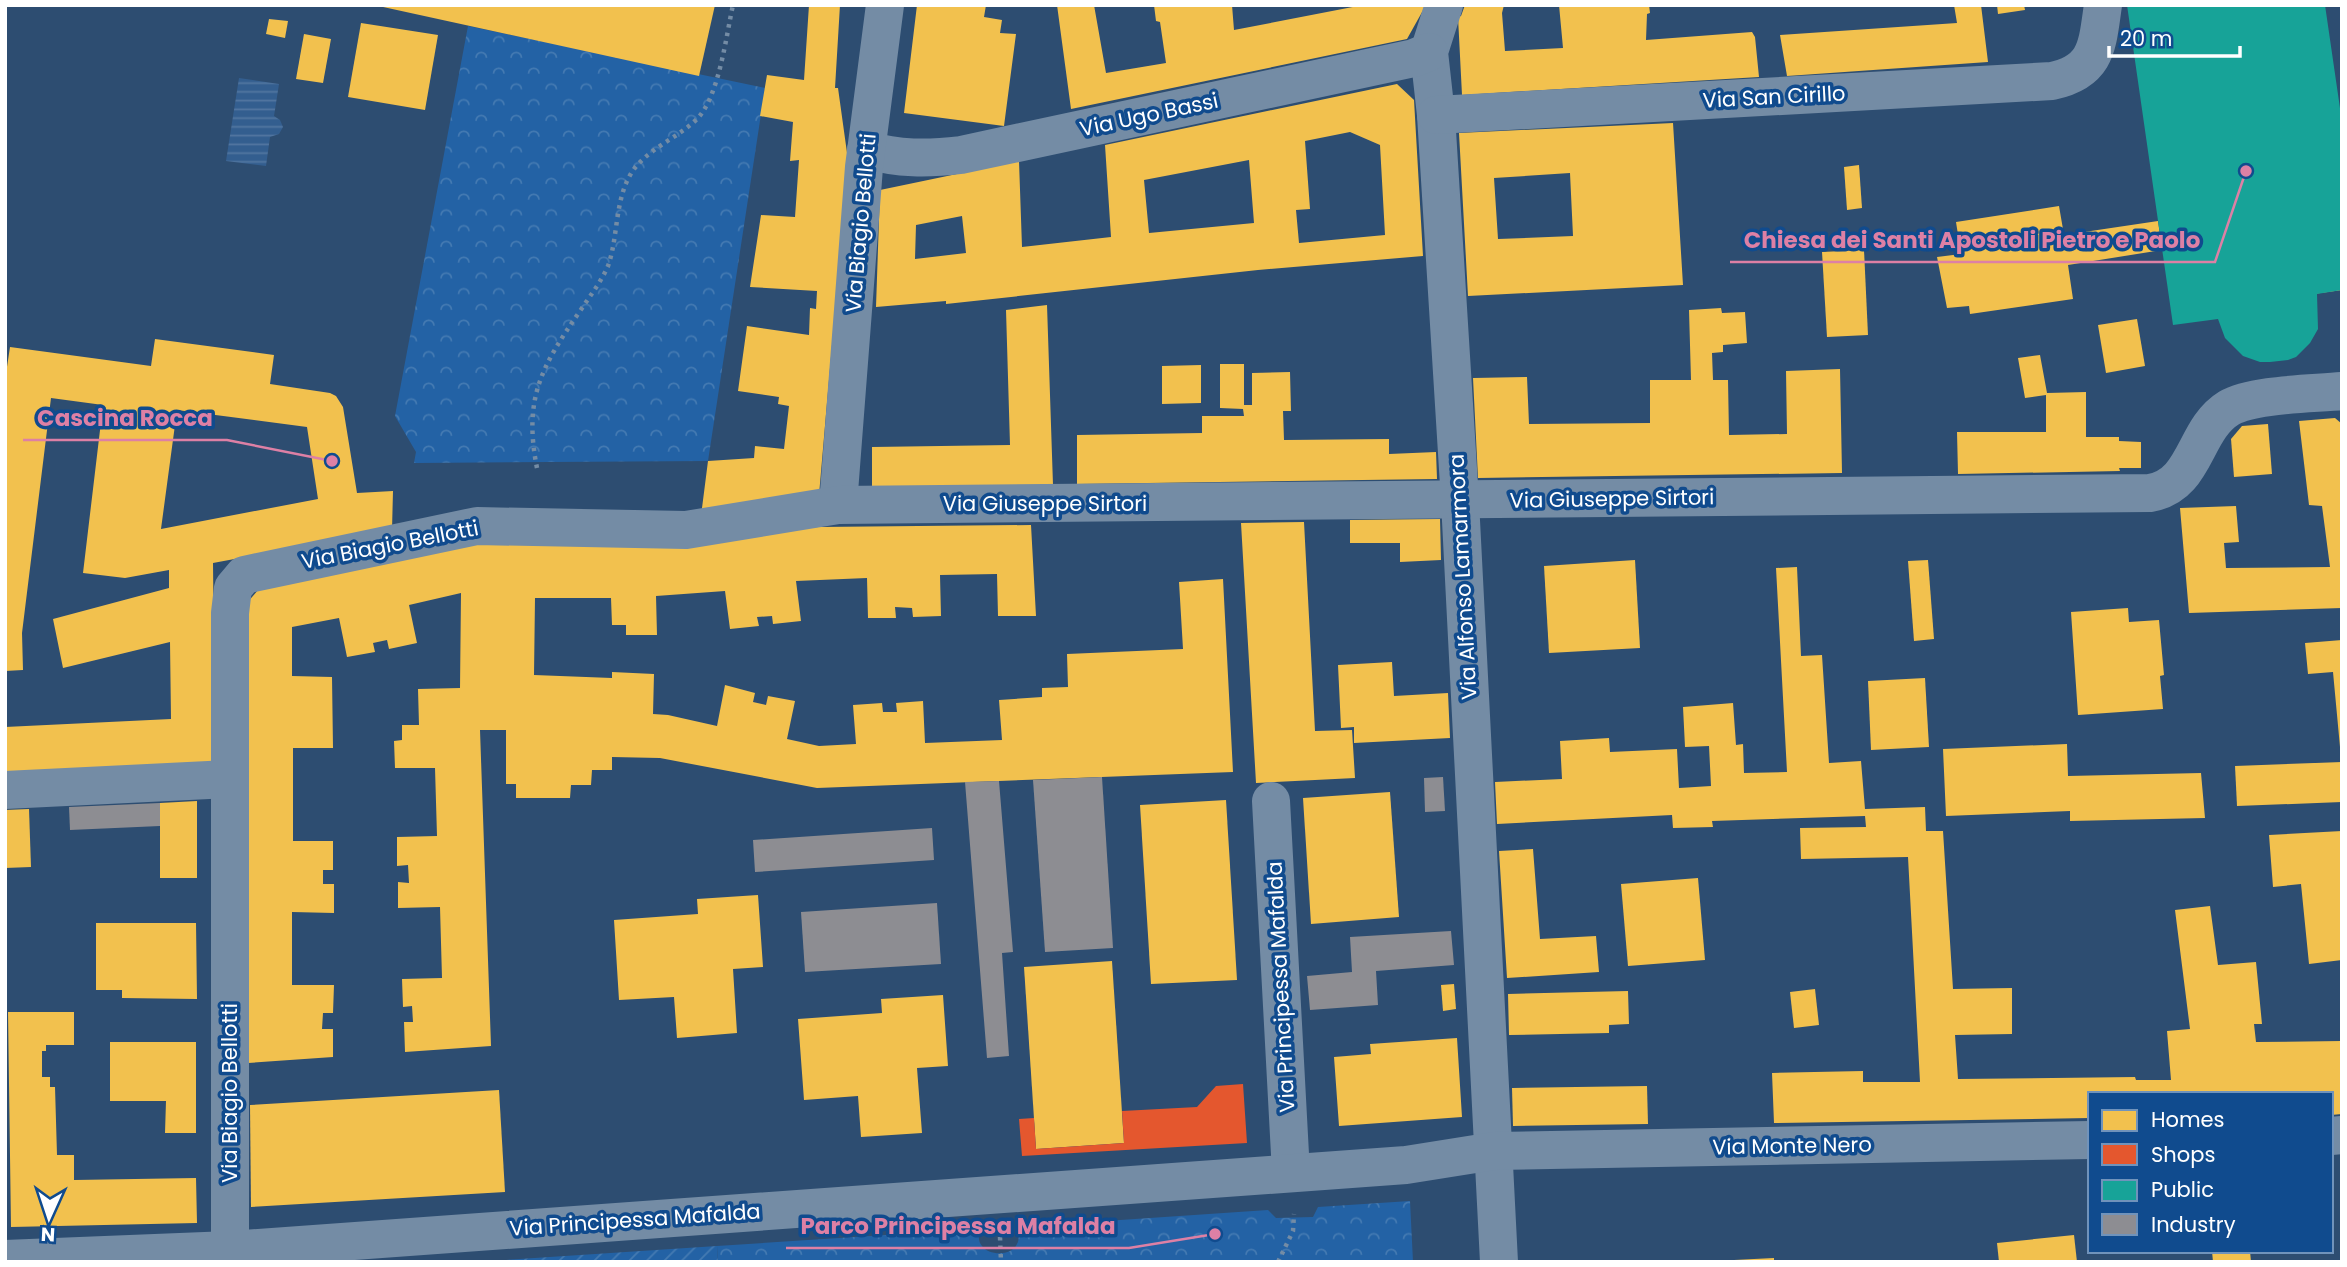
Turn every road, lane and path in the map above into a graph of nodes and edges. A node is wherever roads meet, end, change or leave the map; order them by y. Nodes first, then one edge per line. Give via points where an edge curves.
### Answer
1 (733, 5) edge
2 (885, 5) edge
3 (1444, 5) edge
4 (2103, 5) edge
5 (1429, 52) junction
6 (1436, 116) junction
7 (866, 150) junction
8 (2342, 391) edge
9 (537, 468) dead end
10 (1460, 501) junction
11 (838, 505) junction
12 (229, 779) junction
13 (5, 790) edge
14 (1271, 801) dead end
15 (2088, 1140) edge
16 (1494, 1151) junction
17 (1291, 1173) junction
18 (1294, 1218) dead end
19 (1000, 1232) dead end
20 (230, 1256) edge
21 (5, 1259) edge
22 (1001, 1262) edge
23 (1278, 1262) edge
24 (1499, 1262) edge

1 - 9 path via 706,107 633,170 604,275 542,370 532,424
2 - 7 street, Via Biagio Bellotti
3 - 5 street, Via Alfonso Lamarmora
4 - 6 street, Via San Cirillo via 2097,47 2087,64 2072,75 2043,82
5 - 6 street, Via Alfonso Lamarmora
5 - 7 street, Via Ugo Bassi via 961,155 905,158
6 - 10 street, Via Alfonso Lamarmora
7 - 11 street, Via Biagio Bellotti
8 - 10 street, Via Giuseppe Sirtori via 2231,407 2214,421 2181,477 2168,488 2150,493
10 - 11 street, Via Giuseppe Sirtori
10 - 16 street, Via Alfonso Lamarmora
11 - 12 street, Via Biagio Bellotti via 686,530 477,526 244,575 231,597
12 - 13 street
12 - 20 street, Via Biagio Bellotti
14 - 17 street, Via Principessa Mafalda
15 - 16 street, Via Monte Nero
16 - 17 street, Via Principessa Mafalda via 1406,1166
16 - 24 street, Via Alfonso Lamarmora
17 - 20 street, Via Principessa Mafalda
18 - 23 path via 1293,1231
19 - 22 path
20 - 21 street, Via Principessa Mafalda

